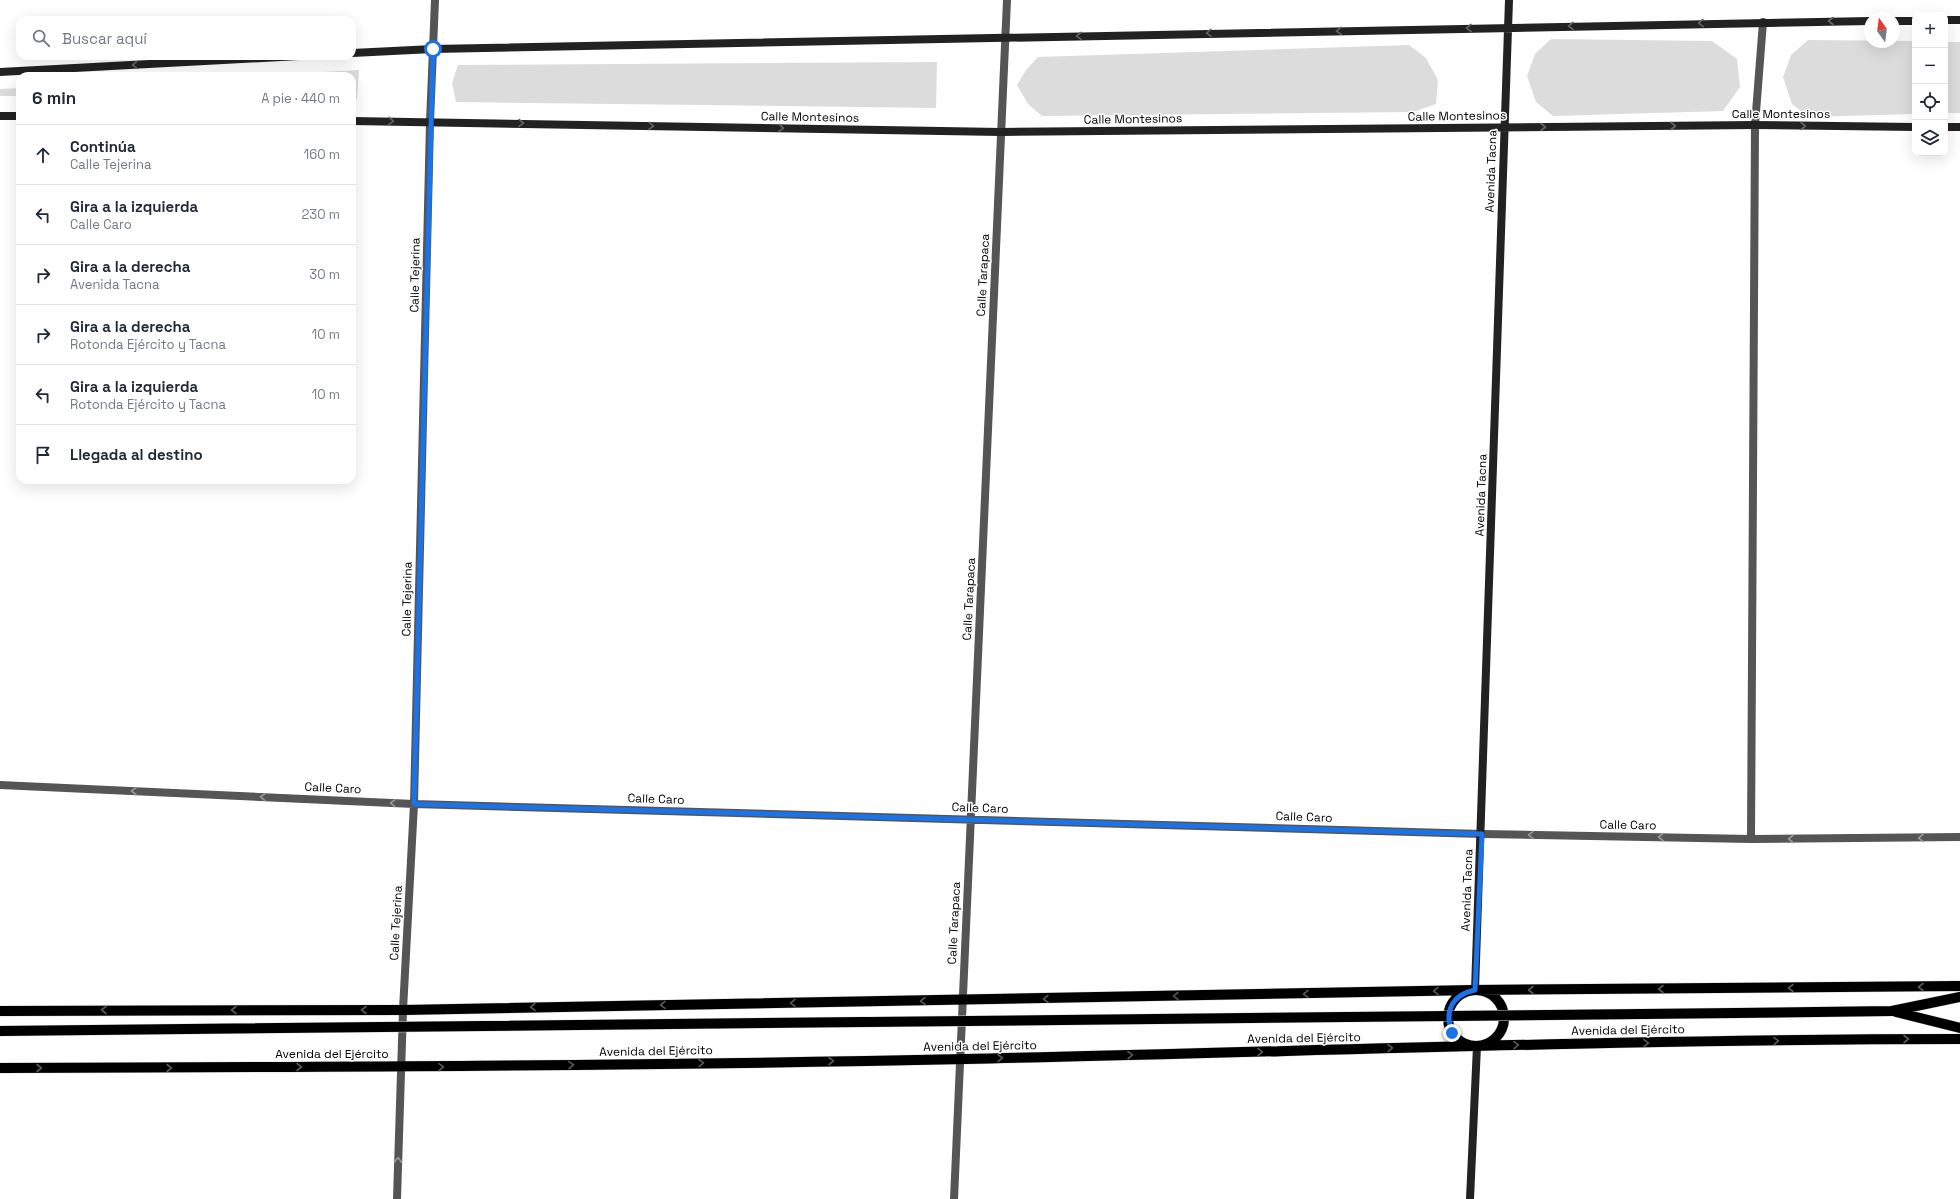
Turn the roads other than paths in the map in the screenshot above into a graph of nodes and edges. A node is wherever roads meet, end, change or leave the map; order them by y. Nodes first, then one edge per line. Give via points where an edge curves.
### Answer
1 (435, 0) edge
2 (1007, 0) edge
3 (1509, 0) edge
4 (1948, 20) edge
5 (1960, 20) edge
6 (1864, 21) edge
7 (1900, 21) edge
8 (1912, 21) edge
9 (1763, 22) junction
10 (1508, 27) junction
11 (1005, 37) junction
12 (433, 49) junction
13 (356, 53) edge
14 (225, 60) edge
15 (0, 72) edge
16 (0, 116) edge
17 (16, 116) edge
18 (356, 121) edge
19 (430, 122) junction
20 (1755, 125) junction
21 (1912, 126) edge
22 (1504, 127) junction
23 (1948, 127) edge
24 (1960, 127) edge
25 (1001, 132) junction
26 (0, 785) edge
27 (414, 804) junction
28 (971, 820) junction
29 (1482, 834) junction
30 (1960, 837) edge
31 (1752, 839) junction
32 (1960, 986) edge
33 (1475, 990) junction
34 (1960, 997) edge
35 (962, 1000) junction
36 (403, 1010) junction
37 (0, 1011) edge
38 (1892, 1011) junction
39 (1960, 1028) edge
40 (0, 1031) edge
41 (1960, 1039) edge
42 (1477, 1046) junction
43 (961, 1059) junction
44 (402, 1067) junction
45 (0, 1068) edge
46 (397, 1199) edge
47 (954, 1199) edge
48 (1470, 1199) edge

1 - 12 street, Calle Tejerina
2 - 11 street, Calle Tarapaca
3 - 10 street, Avenida Tacna
4 - 5 street
6 -> 9 street
7 - 8 street
9 -> 10 street
9 - 20 street
10 -> 11 street
10 - 22 street, Avenida Tacna
11 - 12 street
11 - 25 street, Calle Tarapaca
12 - 13 street
12 - 19 street, Calle Tejerina
14 -> 15 street
16 - 17 street
18 -> 19 street, Calle Montesinos
19 -> 25 street, Calle Montesinos
19 - 27 street, Calle Tejerina
20 -> 21 street, Calle Montesinos
22 -> 20 street, Calle Montesinos
20 - 31 street
22 - 25 street, Calle Montesinos
22 - 29 street, Avenida Tacna
23 - 24 street
25 - 28 street, Calle Tarapaca
27 -> 26 street, Calle Caro
27 - 28 street, Calle Caro
27 - 36 street, Calle Tejerina
28 - 29 street, Calle Caro
28 - 35 street, Calle Tarapaca
31 -> 29 street, Calle Caro
29 - 33 street, Avenida Tacna
30 -> 31 street, Calle Caro
32 -> 33 main road
33 -> 35 main road
33 - 42 main road via 1466,992 1458,998 1448,1014 1452,1033 1467,1045
33 - 42 main road via 1492,995 1498,1001 1504,1018 1500,1034 1494,1040
34 - 38 main road
35 -> 36 main road
35 - 43 street, Calle Tarapaca
36 -> 37 main road
36 - 44 street, Calle Tejerina
38 - 39 main road
38 - 40 main road, bridge
42 -> 41 main road, Avenida del Ejército
43 -> 42 main road, Avenida del Ejército
42 - 48 street
44 -> 43 main road, Avenida del Ejército
43 - 47 street, Calle Tarapaca
45 -> 44 main road, Avenida del Ejército
46 -> 44 street, Calle Tejerina

